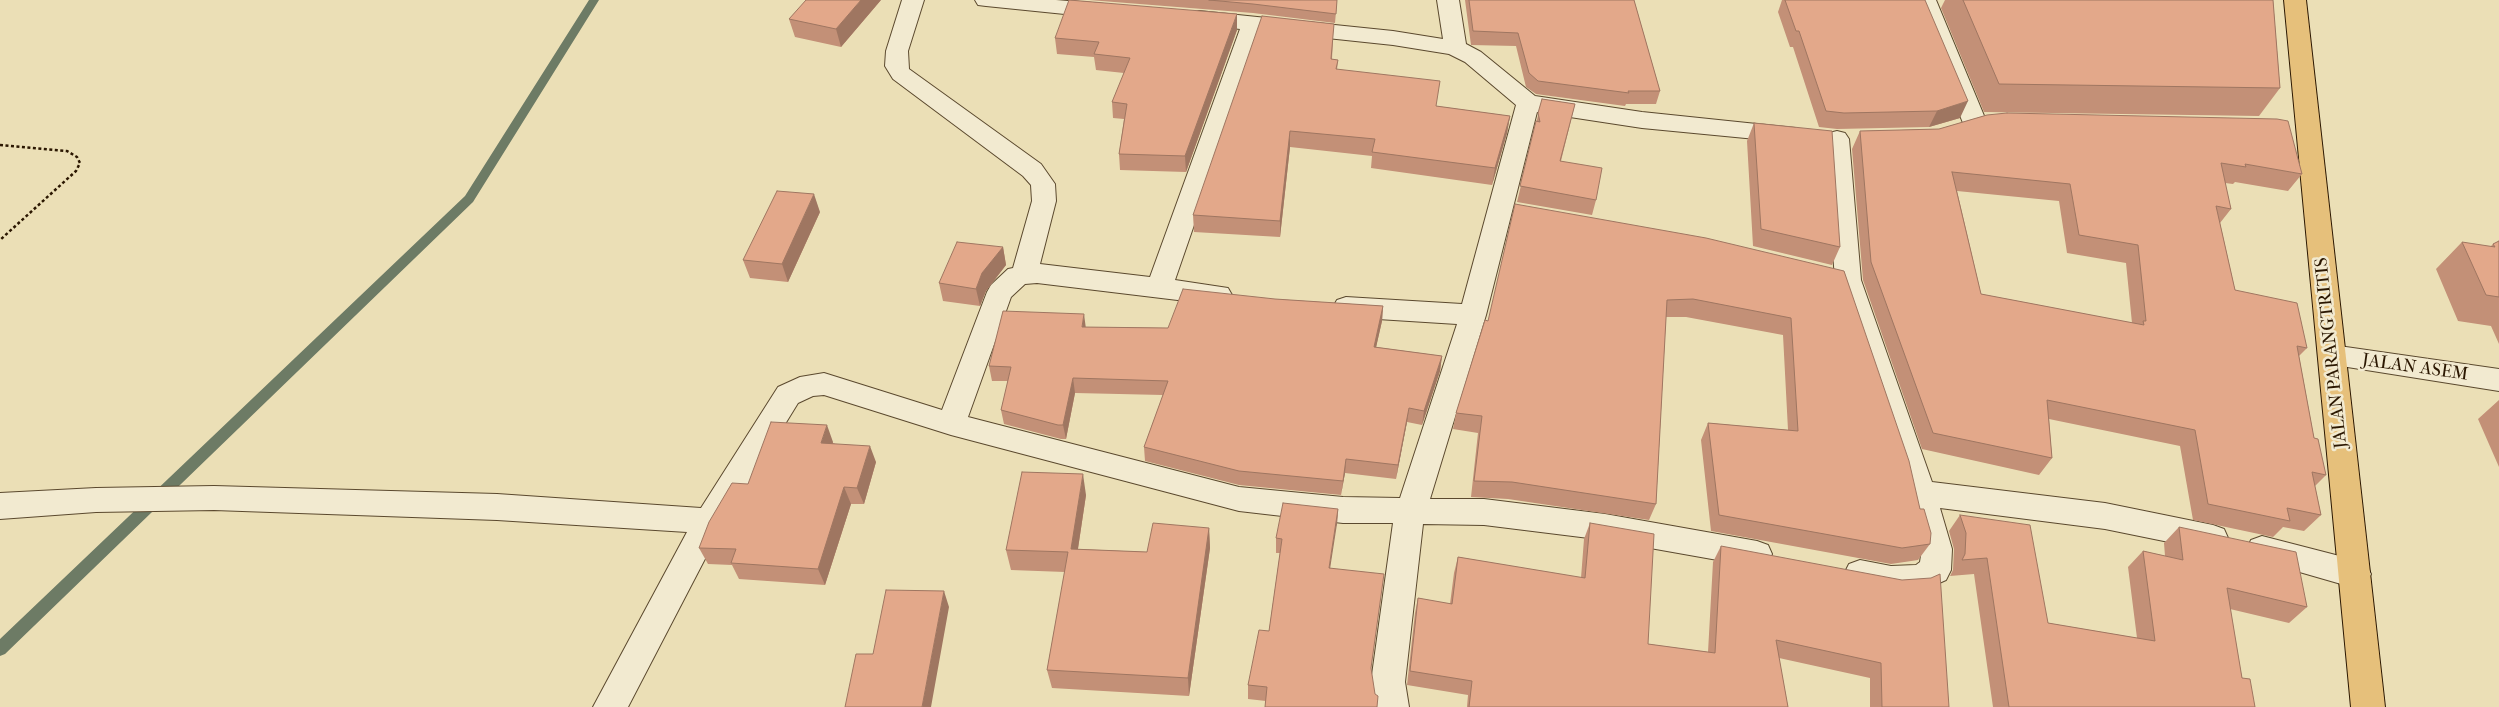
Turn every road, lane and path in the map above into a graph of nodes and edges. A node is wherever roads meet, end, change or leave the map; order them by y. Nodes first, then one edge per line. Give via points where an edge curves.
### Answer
1 (913, 0) edge
2 (986, 0) edge
3 (1448, 0) edge
4 (1925, 0) edge
5 (2295, 0) edge
6 (1124, 12) edge
7 (1183, 17) edge
8 (1253, 22) junction
9 (1456, 48) junction
10 (1528, 103) junction
11 (1976, 125) edge
12 (0, 145) edge
13 (1500, 209) junction
14 (1528, 214) edge
15 (0, 240) edge
16 (1025, 273) junction
17 (1820, 274) edge
18 (1848, 280) junction
19 (1159, 288) junction
20 (1246, 298) edge
21 (1325, 305) edge
22 (1473, 315) junction
23 (2332, 356) junction
24 (2499, 380) edge
25 (951, 424) junction
26 (1921, 493) junction
27 (0, 506) edge
28 (1410, 511) junction
29 (709, 521) junction
30 (1780, 558) edge
31 (1836, 569) edge
32 (2354, 574) junction
33 (610, 707) edge
34 (1392, 707) edge
35 (2368, 707) edge

1 - 16 street via 897,51 896,66 901,74 1032,170 1043,184 1044,201
2 - 6 street
3 - 9 street
4 - 11 street
5 - 23 main road, JALAN PARANGTRITIS via 2298,127
7 - 8 street
8 - 9 street
8 - 19 street
9 - 10 street via 1472,57
10 - 13 street
10 - 18 street via 1642,120 1829,138
12 - 15 path via 66,151 80,163 76,171
13 - 14 street
13 - 22 street
16 - 19 street
16 - 25 street via 1008,282 1000,292
17 - 18 street
18 - 26 street
19 - 20 street
21 - 22 street
22 - 28 street
23 - 24 street, JALAN ASEM
23 - 32 main road, JALAN PARANGTRITIS
25 - 28 street via 1239,499 1343,510
25 - 29 street via 824,384 798,388 788,395
26 - 31 street via 1937,550 1935,570 1919,578 1892,580
26 - 32 street via 2105,516 2289,555
27 - 29 street via 214,498 497,507
28 - 30 street via 1484,512 1595,526
28 - 34 street via 1388,682
29 - 33 street
32 - 35 main road, JALAN PARANGTRITIS

